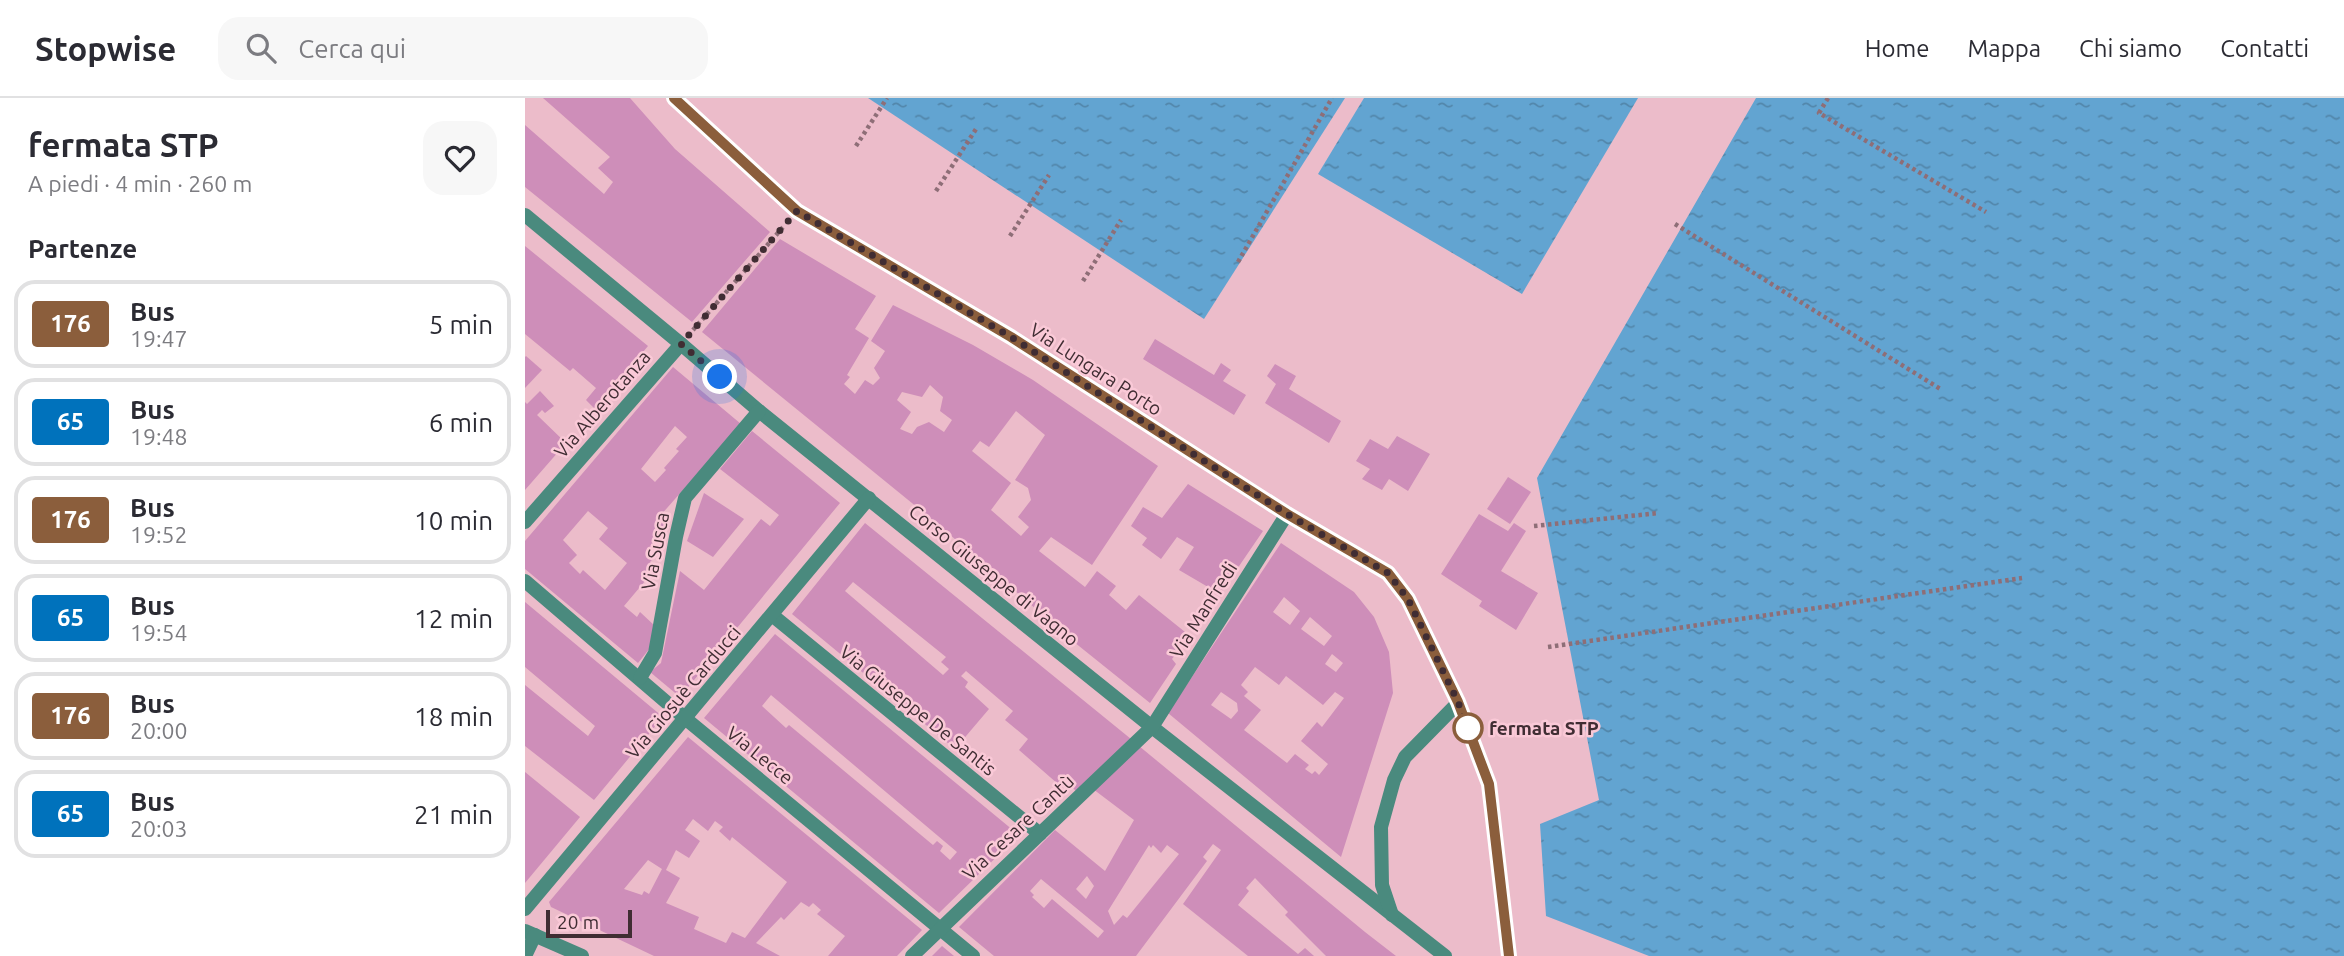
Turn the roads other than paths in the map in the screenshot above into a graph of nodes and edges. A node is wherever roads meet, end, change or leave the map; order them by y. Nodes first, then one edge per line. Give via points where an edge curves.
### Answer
1 (674, 98) edge
2 (525, 215) edge
3 (681, 344) junction
4 (759, 411) junction
5 (869, 498) junction
6 (1287, 514) junction
7 (525, 522) edge
8 (525, 582) edge
9 (772, 615) junction
10 (640, 678) junction
11 (1458, 702) junction
12 (686, 719) junction
13 (1152, 727) junction
14 (1040, 834) junction
15 (525, 909) edge
16 (1392, 915) junction
17 (940, 928) junction
18 (530, 933) edge
19 (525, 956) edge
20 (582, 956) edge
21 (912, 956) edge
22 (973, 956) edge
23 (1445, 956) edge
24 (1509, 956) edge

1 - 6 street, Via Lungara Porto via 797,211 1011,337
2 - 3 street, Corso Giuseppe di Vagno
3 - 4 street, Corso Giuseppe di Vagno
3 - 7 street, Via Alberotanza
4 - 5 street, Corso Giuseppe di Vagno
4 - 10 street, Via Susca via 685,498 655,653
5 - 9 street, Via Giosuè Carducci
5 - 13 street, Corso Giuseppe di Vagno
6 - 11 street, Via Lungara Porto via 1388,573 1408,599
6 - 13 street, Via Manfredi
8 - 10 street, Via Lecce
9 - 12 street, Via Giosuè Carducci
9 - 14 street, Via Giuseppe De Santis
10 - 12 street, Via Lecce
11 - 16 street via 1405,757 1394,780 1381,827 1381,885
11 - 24 street, Via Lungara Porto via 1489,784
12 - 15 street, Via Giosuè Carducci
12 - 17 street, Via Lecce
13 - 14 street, Via Cesare Cantù
13 - 16 street, Corso Giuseppe di Vagno
14 - 17 street, Via Cesare Cantù
16 - 23 street, Corso Giuseppe di Vagno
17 - 21 street, Via Cesare Cantù
17 - 22 street, Via Lecce
18 - 19 street
18 - 20 street

